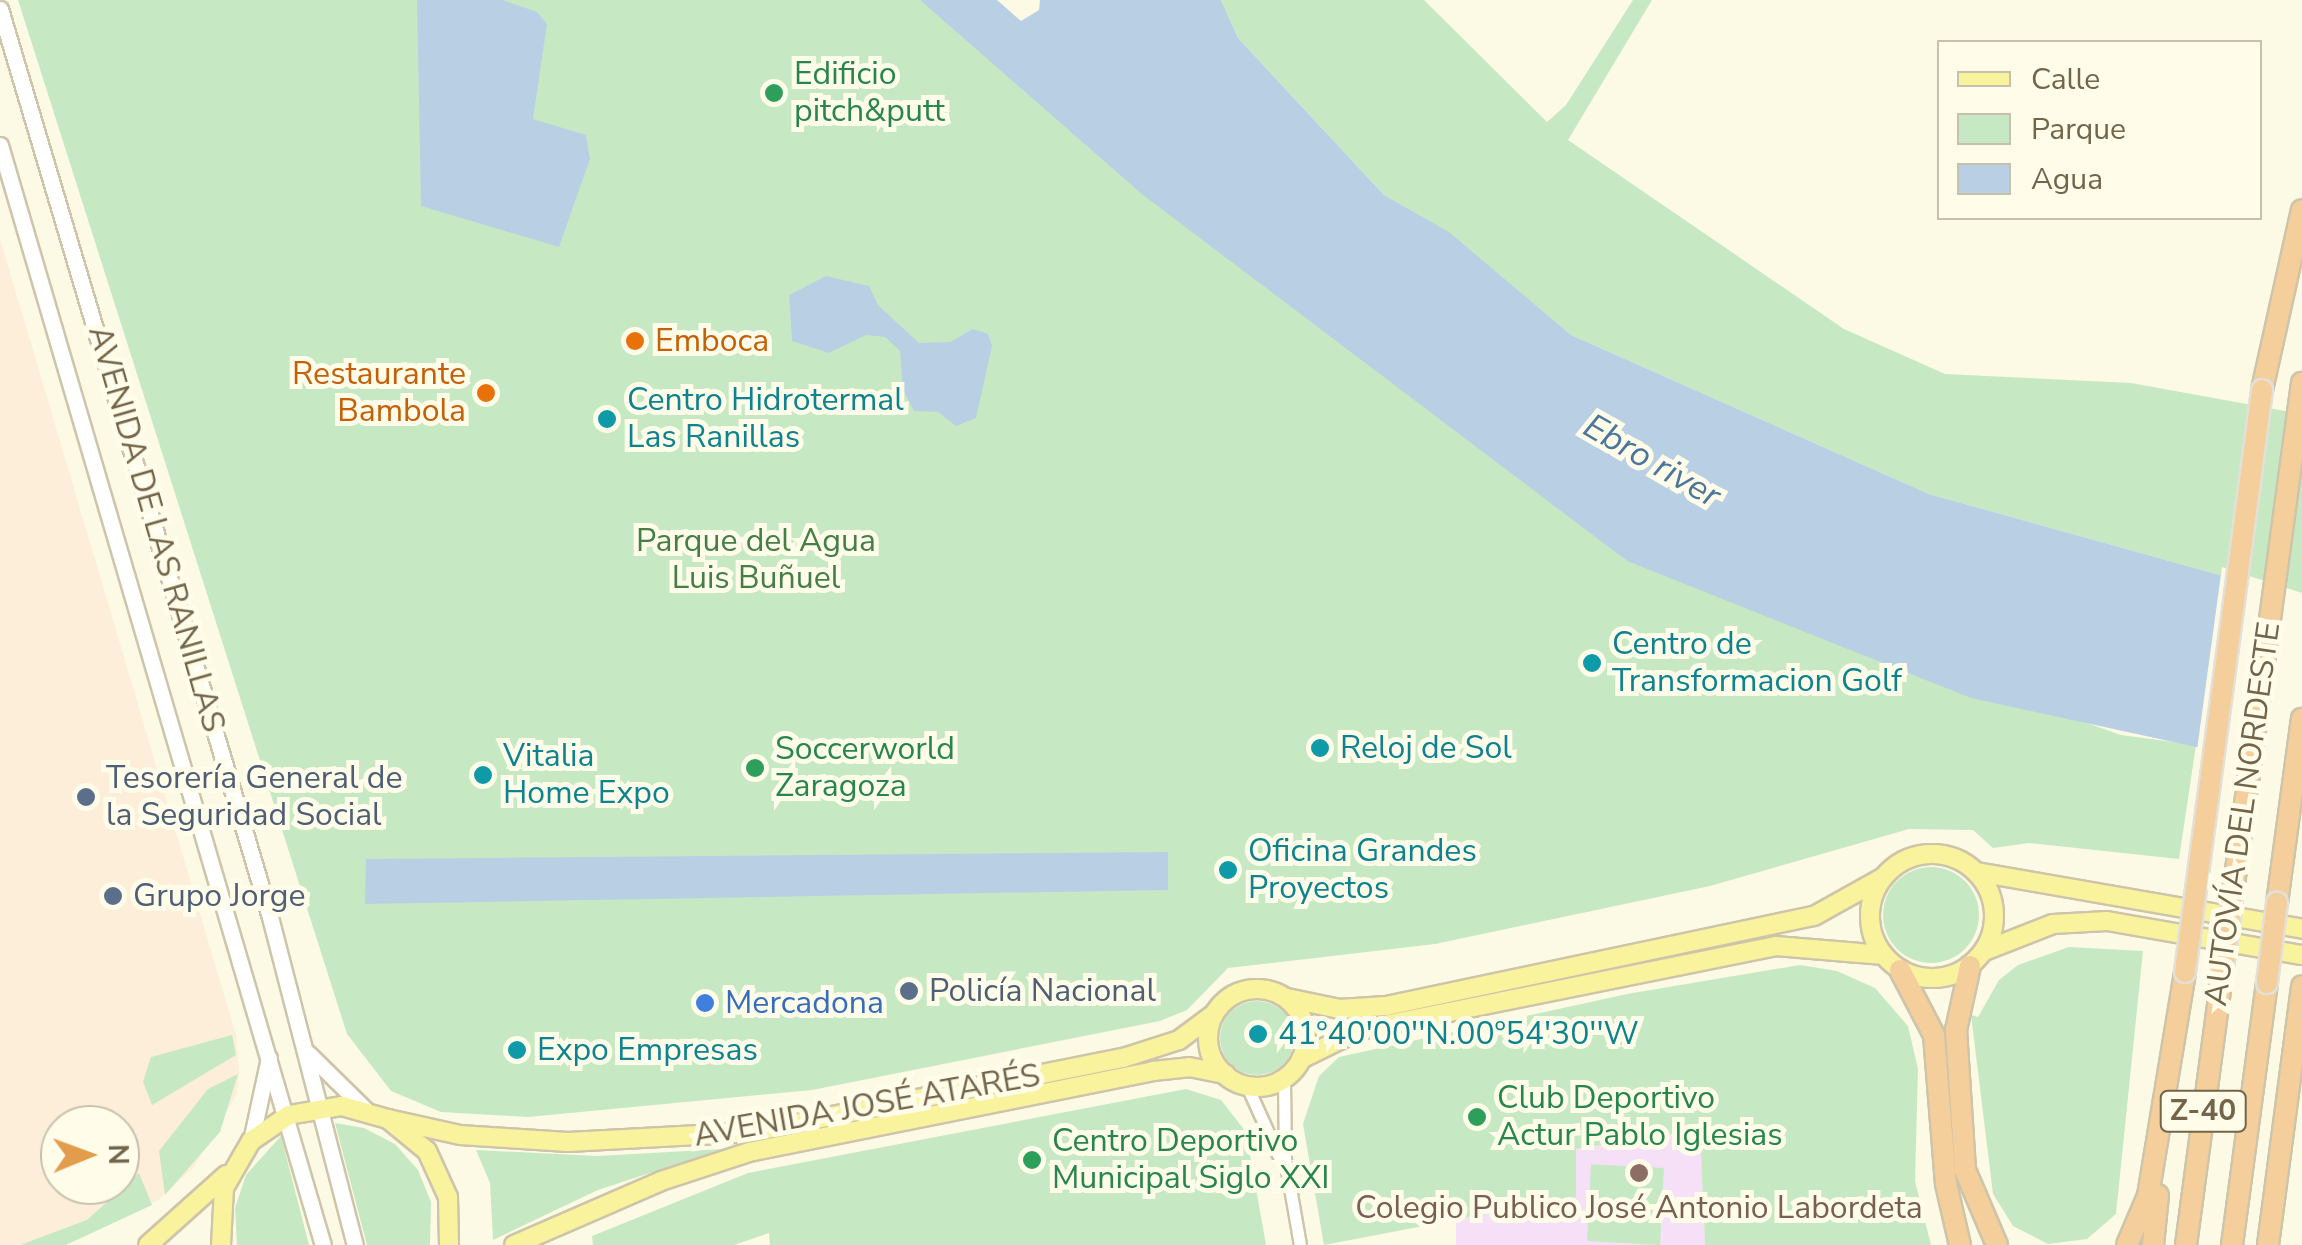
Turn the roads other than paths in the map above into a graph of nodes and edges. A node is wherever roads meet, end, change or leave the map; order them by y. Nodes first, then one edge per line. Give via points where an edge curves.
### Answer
1 (0, 8) edge
2 (0, 145) edge
3 (2302, 210) edge
4 (2301, 389) edge
5 (2302, 720) edge
6 (1977, 872) junction
7 (1882, 878) junction
8 (2302, 929) edge
9 (2302, 956) edge
10 (1977, 959) junction
11 (1892, 962) junction
12 (2302, 987) edge
13 (1287, 998) junction
14 (1214, 1014) junction
15 (270, 1049) junction
16 (306, 1052) junction
17 (1302, 1059) junction
18 (1225, 1074) junction
19 (2169, 1078) junction
20 (1284, 1079) junction
21 (1246, 1086) junction
22 (319, 1107) junction
23 (366, 1110) junction
24 (289, 1115) junction
25 (388, 1119) junction
26 (251, 1141) junction
27 (230, 1171) junction
28 (1288, 1180) junction
29 (148, 1245) edge
30 (221, 1245) edge
31 (324, 1245) edge
32 (354, 1245) edge
33 (449, 1245) edge
34 (514, 1245) edge
35 (1300, 1245) edge
36 (1960, 1245) edge
37 (1997, 1245) edge
38 (2127, 1245) edge
39 (2153, 1245) edge
40 (2186, 1245) edge
41 (2232, 1245) edge
42 (2268, 1245) edge

1 - 16 main road, AVENIDA DE LAS RANILLAS
2 - 15 main road, AVENIDA DE LAS RANILLAS
3 - 19 highway, bridge via 2262,390
4 - 40 highway, AUTOVÍA DEL NORDESTE / Z-40, bridge
5 - 41 highway, AUTOVÍA DEL NORDESTE / Z-40, bridge
6 - 7 main road via 1928,853
6 - 8 main road
6 - 10 main road via 1994,919
7 - 11 main road via 1870,909
7 - 13 main road via 1804,918 1386,1006 1339,1009
9 - 10 main road via 2138,924 2080,921 2030,930
10 - 11 main road via 1943,978
10 - 37 highway via 1956,1030 1965,1170
11 - 17 main road via 1836,946 1776,946 1360,1030
11 - 36 highway via 1934,1035 1946,1184
12 - 42 highway
13 - 14 main road via 1247,989
13 - 17 main road via 1303,1020
14 - 18 main road via 1208,1039
14 - 25 main road, AVENIDA JOSÉ ATARÉS via 1179,1040 1124,1058 734,1134 568,1142 460,1136
15 - 24 main road, AVENIDA DE LAS RANILLAS
15 - 26 main road, AVENIDA DE LAS RANILLAS
16 - 22 main road, AVENIDA DE LAS RANILLAS
16 - 23 main road, AVENIDA DE LAS RANILLAS
17 - 20 main road
18 - 21 main road
18 - 34 main road, AVENIDA JOSÉ ATARÉS via 1188,1067 1154,1071 748,1152 661,1181
19 - 38 highway via 2148,1196
19 - 39 highway
20 - 21 main road
20 - 28 street
21 - 28 street
22 - 23 main road
22 - 24 main road
22 - 32 main road, AVENIDA DE LAS RANILLAS
23 - 25 main road
24 - 26 main road
24 - 31 main road, AVENIDA DE LAS RANILLAS
25 - 33 main road via 427,1151 440,1173
26 - 27 main road
27 - 29 main road
27 - 30 main road via 219,1208
28 - 35 street

